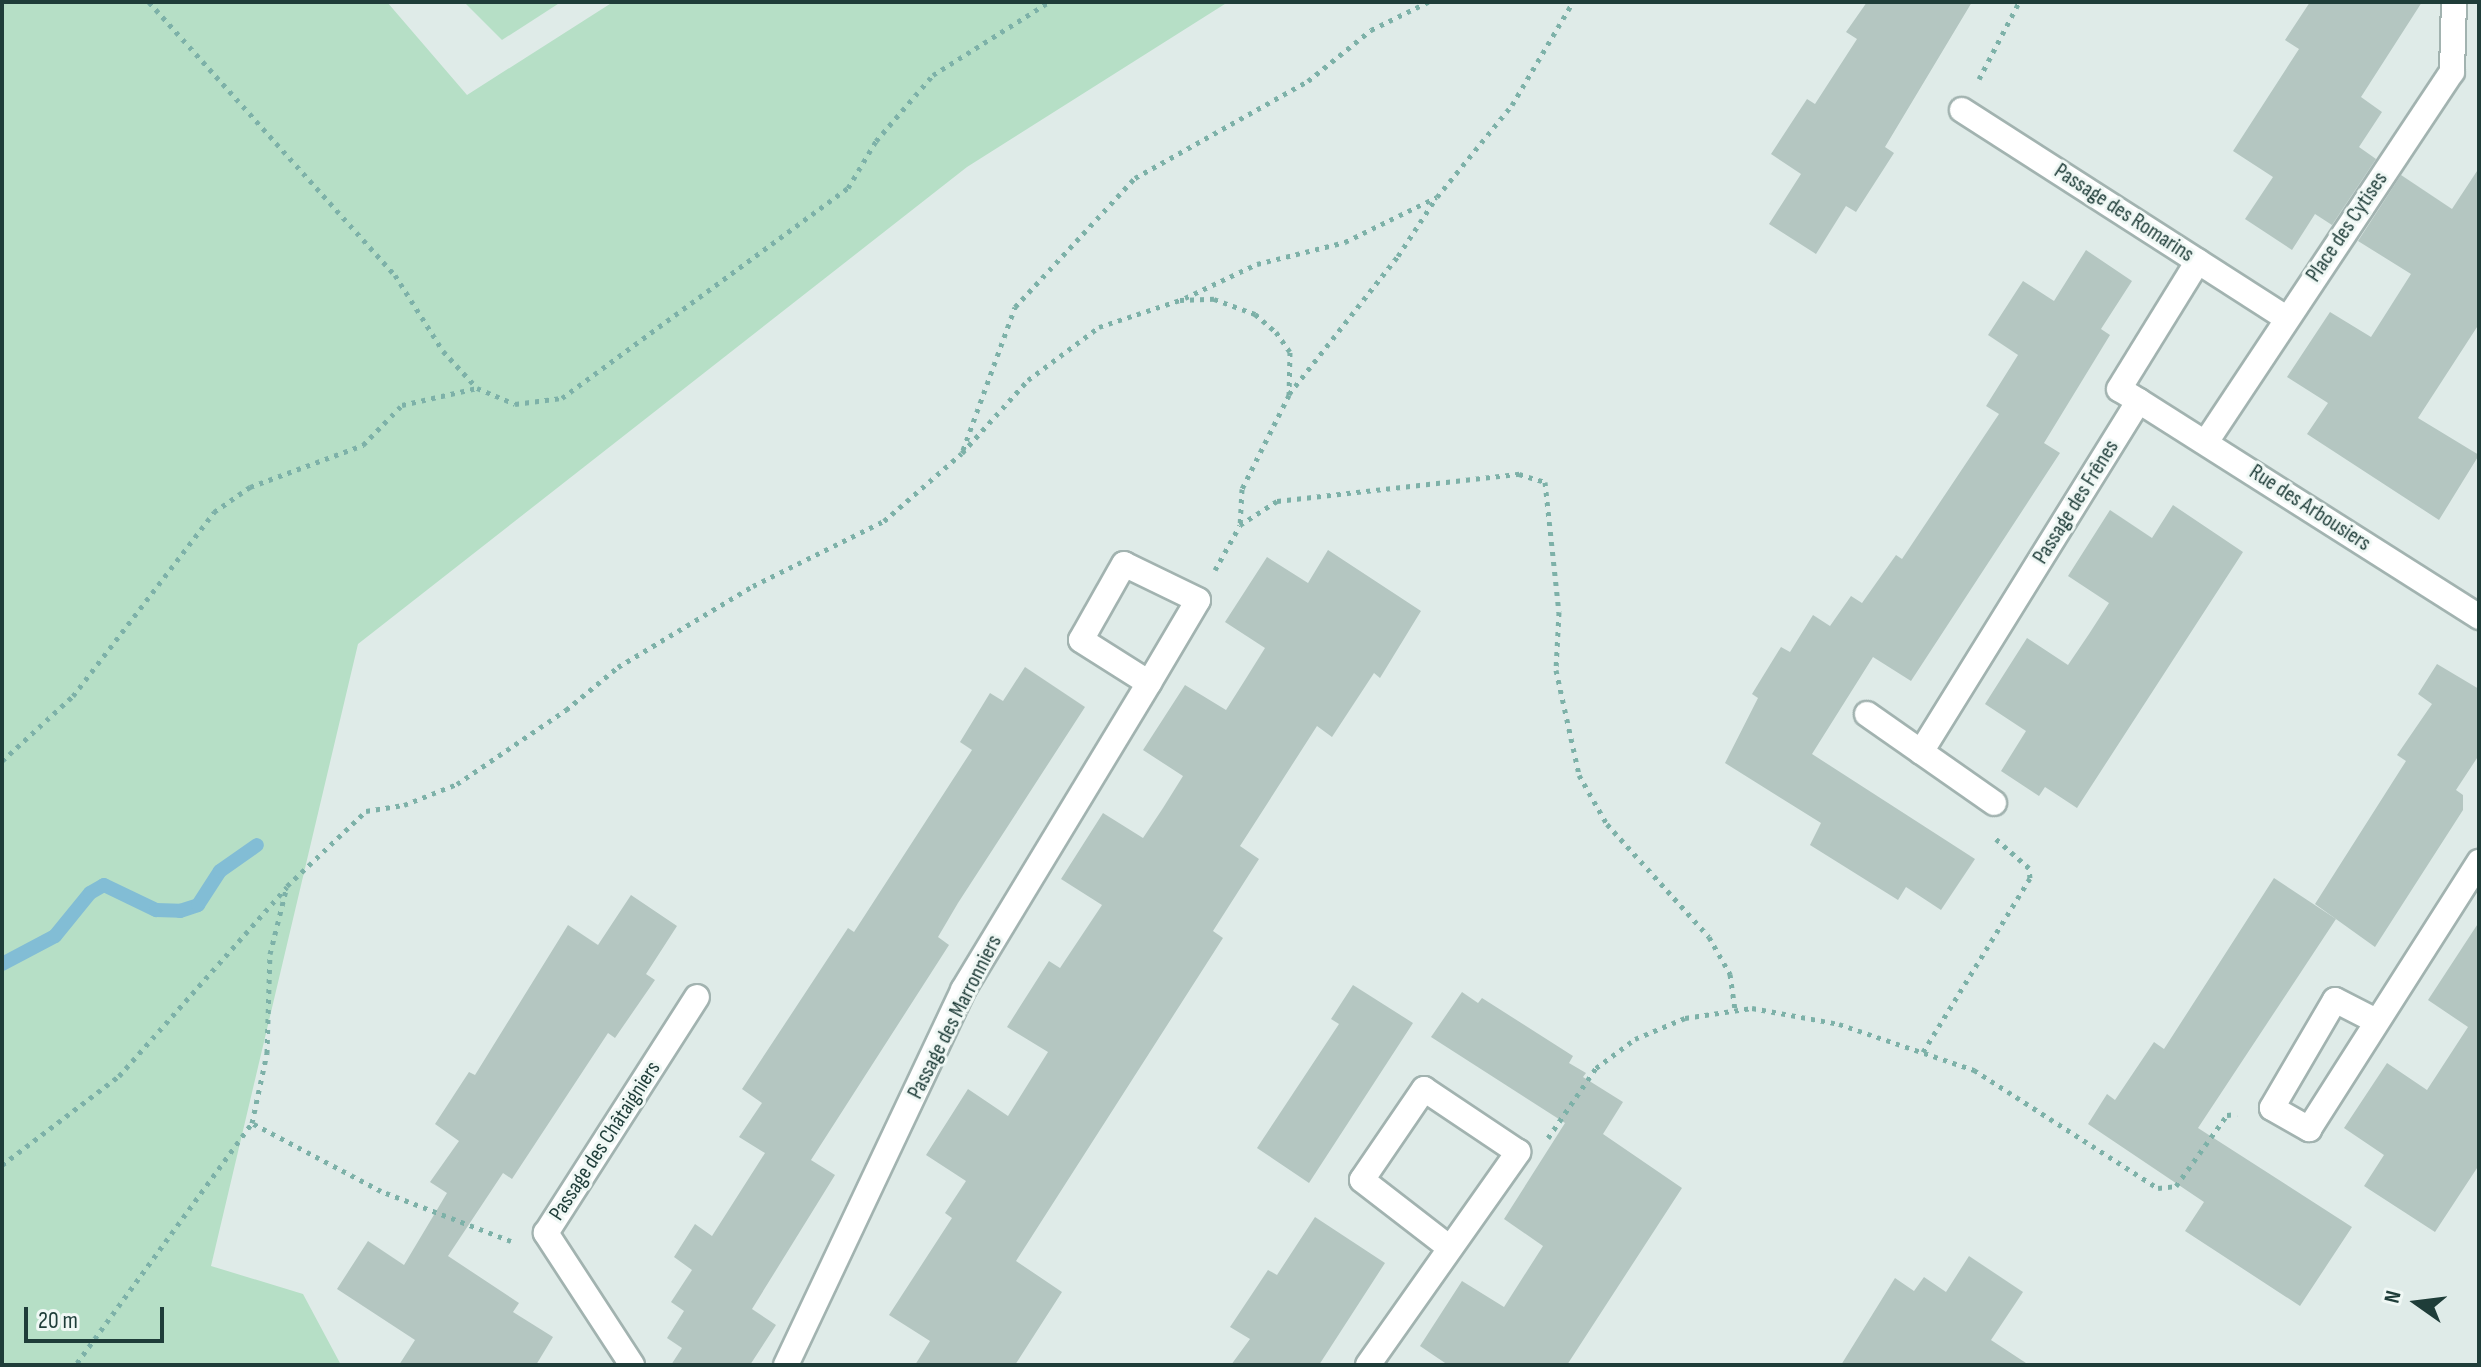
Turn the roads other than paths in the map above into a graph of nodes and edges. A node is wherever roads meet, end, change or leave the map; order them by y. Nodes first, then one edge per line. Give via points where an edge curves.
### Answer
1 (2454, 2) edge
2 (1962, 110) road end
3 (2198, 261) junction
4 (2285, 317) junction
5 (2139, 401) junction
6 (2206, 442) junction
7 (2479, 617) edge
8 (1149, 683) junction
9 (1867, 714) dead end
10 (1921, 752) junction
11 (1994, 803) road end
12 (2479, 862) edge
13 (697, 997) dead end
14 (2376, 1021) junction
15 (1450, 1248) junction
16 (632, 1365) edge
17 (786, 1365) edge
18 (1368, 1365) edge

1 - 4 street, Place des Cytises via 2452,72
2 - 3 street, Passage des Romarins
3 - 4 street, Passage des Romarins
3 - 5 street via 2119,389
4 - 6 street, Place des Cytises
5 - 6 street, Rue des Arbousiers
5 - 10 street, Passage des Frênes
6 - 7 street, Rue des Arbousiers
8 - 8 street, Passage des Marronniers via 1198,600 1124,564 1081,640
8 - 17 street, Passage des Marronniers via 963,990
9 - 10 street
10 - 11 street
12 - 14 street
13 - 16 street, Passage des Châtaigniers via 546,1233
14 - 14 street via 2309,1129 2272,1108 2335,1000
15 - 15 street via 1518,1152 1424,1089 1362,1180
15 - 18 street

